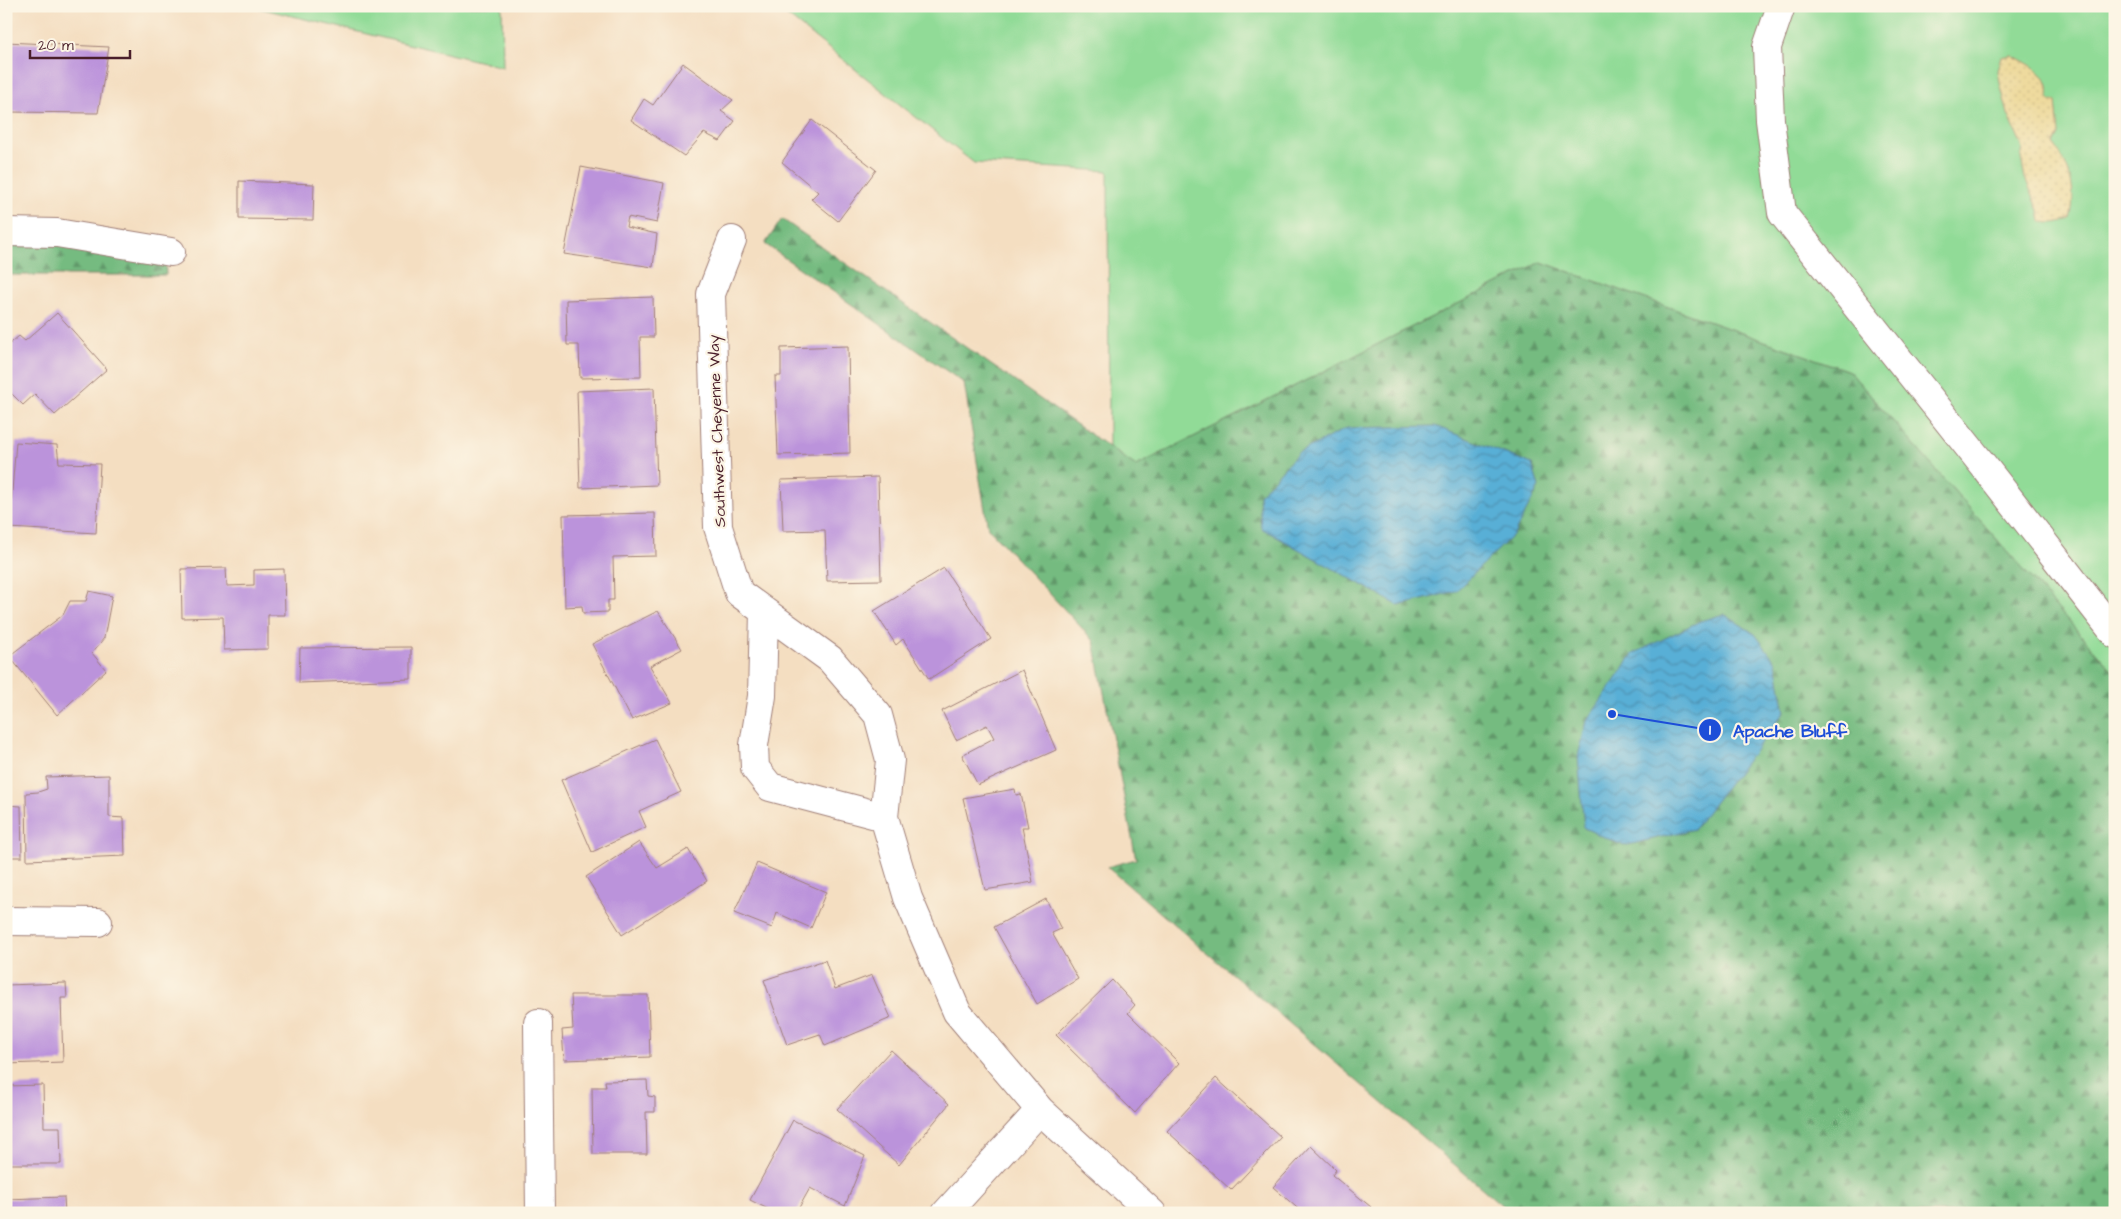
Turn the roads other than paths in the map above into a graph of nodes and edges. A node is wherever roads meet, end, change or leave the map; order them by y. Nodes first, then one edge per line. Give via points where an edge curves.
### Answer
1 (1781, 6) edge
2 (6, 232) edge
3 (732, 240) dead end
4 (171, 252) dead end
5 (764, 611) junction
6 (2115, 634) edge
7 (884, 817) junction
8 (6, 921) edge
9 (98, 922) dead end
10 (538, 1023) dead end
11 (1040, 1110) junction
12 (540, 1213) edge
13 (946, 1213) edge
14 (1152, 1213) edge

1 - 6 street via 1767,46 1770,120 1782,213
2 - 4 street via 56,233
3 - 5 street, Southwest Cheyenne Way via 711,294 718,526 739,593
5 - 7 street, Southwest Cheyenne Way via 830,659 878,715 890,760
5 - 7 street via 762,696 754,745 755,768 770,787
7 - 11 street, Southwest Cheyenne Way via 908,898 957,1012
8 - 9 street
10 - 12 street
11 - 13 street
11 - 14 street, Southwest Cheyenne Way

